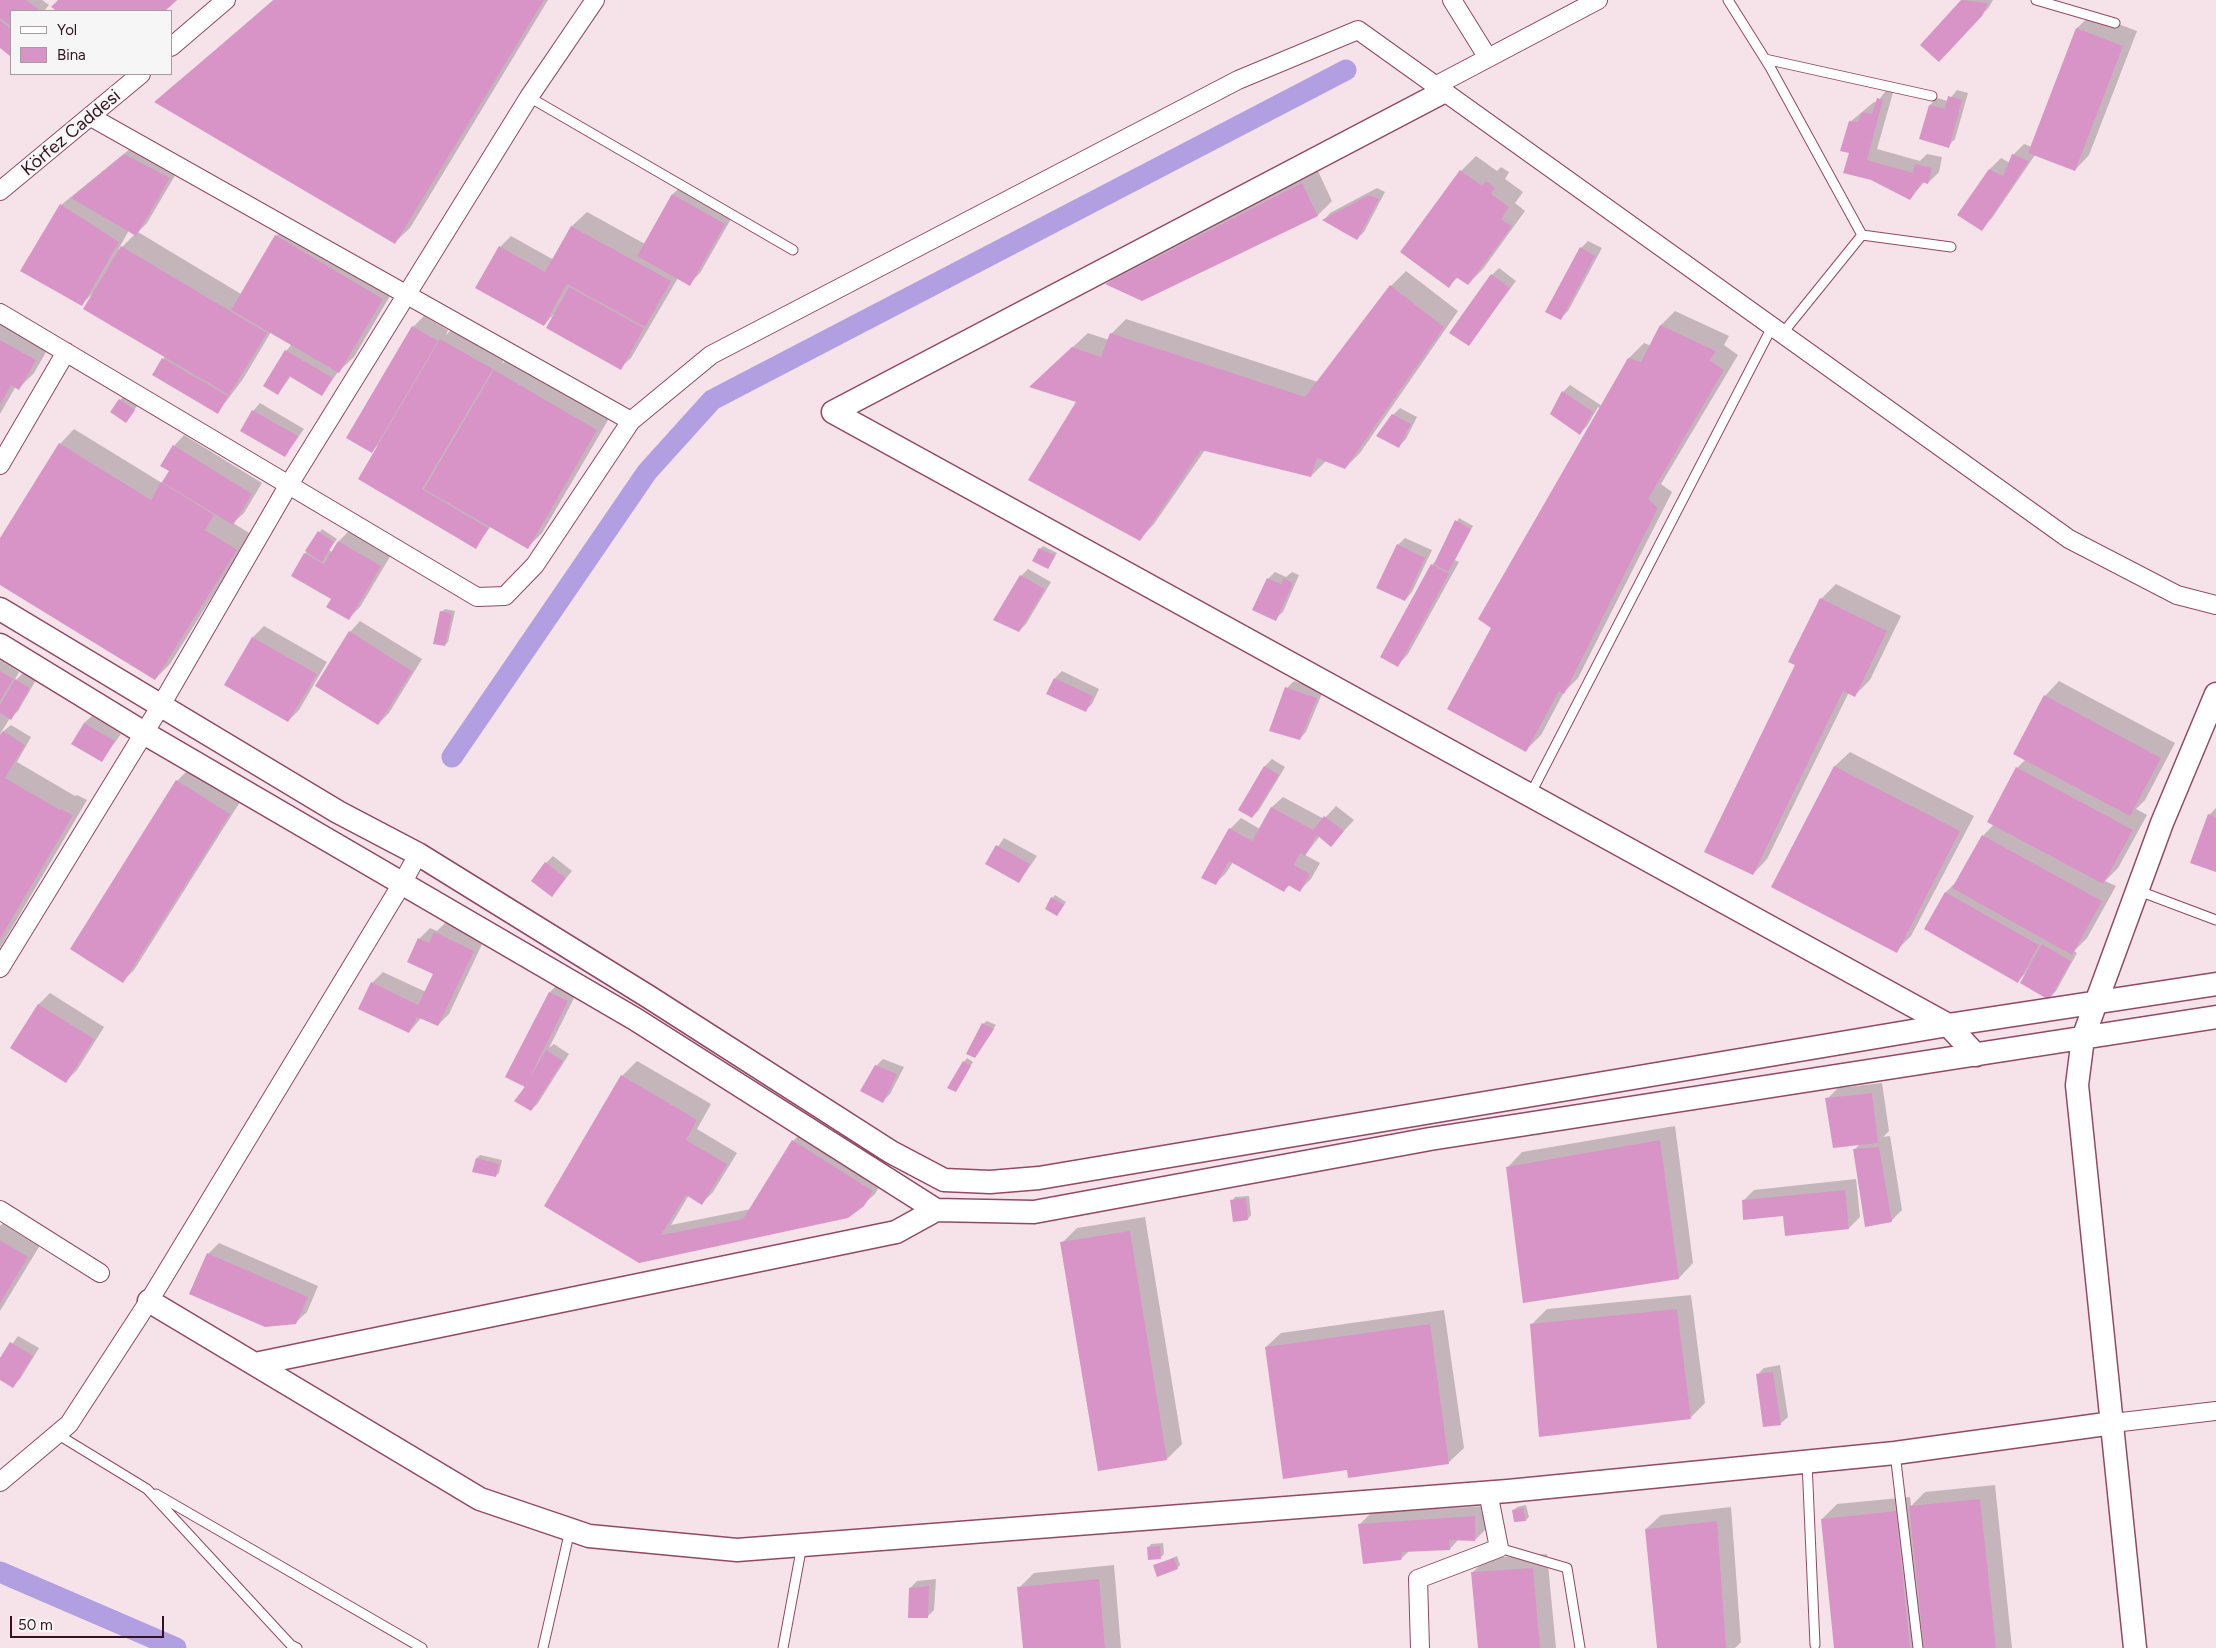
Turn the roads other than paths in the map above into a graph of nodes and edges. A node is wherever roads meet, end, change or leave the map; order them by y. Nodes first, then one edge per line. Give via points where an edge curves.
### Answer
1 (226, 0) edge
2 (596, 0) edge
3 (1452, 0) edge
4 (1598, 0) edge
5 (1728, 0) edge
6 (2036, 0) edge
7 (2115, 23) dead end
8 (172, 46) edge
9 (1488, 58) junction
10 (1765, 59) junction
11 (140, 75) edge
12 (1439, 89) junction
13 (1932, 96) dead end
14 (529, 97) junction
15 (91, 117) junction
16 (0, 191) edge
17 (1862, 236) junction
18 (1951, 247) dead end
19 (793, 250) dead end
20 (408, 294) junction
21 (0, 313) edge
22 (1777, 330) junction
23 (66, 352) junction
24 (631, 421) junction
25 (0, 465) edge
26 (288, 486) junction
27 (2216, 605) edge
28 (0, 609) edge
29 (0, 645) edge
30 (2216, 694) edge
31 (160, 707) junction
32 (144, 733) junction
33 (1530, 796) junction
34 (418, 854) junction
35 (403, 882) junction
36 (2139, 891) junction
37 (2216, 920) edge
38 (0, 968) edge
39 (2216, 984) edge
40 (2096, 1004) junction
41 (2216, 1016) edge
42 (1948, 1025) junction
43 (2083, 1038) junction
44 (1976, 1055) junction
45 (0, 1210) edge
46 (936, 1210) junction
47 (100, 1273) dead end
48 (149, 1301) junction
49 (255, 1364) junction
50 (2216, 1411) edge
51 (2113, 1423) junction
52 (57, 1434) junction
53 (1895, 1453) junction
54 (1807, 1462) junction
55 (0, 1482) edge
56 (147, 1489) junction
57 (1488, 1492) junction
58 (570, 1530) junction
59 (802, 1545) junction
60 (1499, 1548) junction
61 (1815, 1645) dead end
62 (297, 1648) edge
63 (422, 1648) edge
64 (543, 1648) edge
65 (783, 1648) edge
66 (1420, 1648) edge
67 (1580, 1648) edge
68 (1918, 1648) edge
69 (2135, 1648) edge

1 - 8 street
2 - 14 street
3 - 9 street
4 - 9 street
5 - 10 lane
6 - 7 lane
9 - 12 street
10 - 13 lane
10 - 17 lane
11 - 15 street, Körfez Caddesi
12 - 22 street
12 - 24 street via 1358,30 1238,80 710,355
12 - 33 street via 833,412
14 - 19 lane
14 - 20 street
15 - 16 street, Körfez Caddesi
15 - 20 street
17 - 18 lane
17 - 22 lane
20 - 24 street
20 - 26 street
21 - 23 street
22 - 27 street via 2069,539 2177,594
22 - 33 lane
23 - 25 street
23 - 26 street
24 - 26 street via 535,564 505,596 477,597
26 - 31 street
28 - 31 street
29 - 32 street
30 - 36 street via 2162,823
31 - 32 street
31 - 34 street via 338,812
32 - 35 street
32 - 38 street
33 - 42 street
34 - 35 street
34 - 42 street via 649,996 891,1152 944,1180 990,1182 1039,1178
35 - 46 street via 635,1019
35 - 48 street
36 - 37 lane
36 - 40 street
39 - 40 street
40 - 42 street
40 - 43 street
41 - 43 street
42 - 44 street
43 - 44 street
43 - 51 street via 2077,1085
44 - 46 street via 1430,1139 1034,1212
45 - 47 street
46 - 49 street via 896,1232
48 - 49 street
48 - 52 street via 69,1424
49 - 58 street via 480,1499
50 - 51 street
51 - 53 street
51 - 69 street
52 - 55 street
52 - 56 lane
53 - 54 street
53 - 68 lane
54 - 57 street
54 - 61 lane
56 - 62 lane
56 - 63 lane
57 - 59 street
57 - 60 street
58 - 59 street via 589,1536 737,1550
58 - 64 lane
59 - 65 lane
60 - 66 street via 1418,1579
60 - 67 lane via 1567,1568

